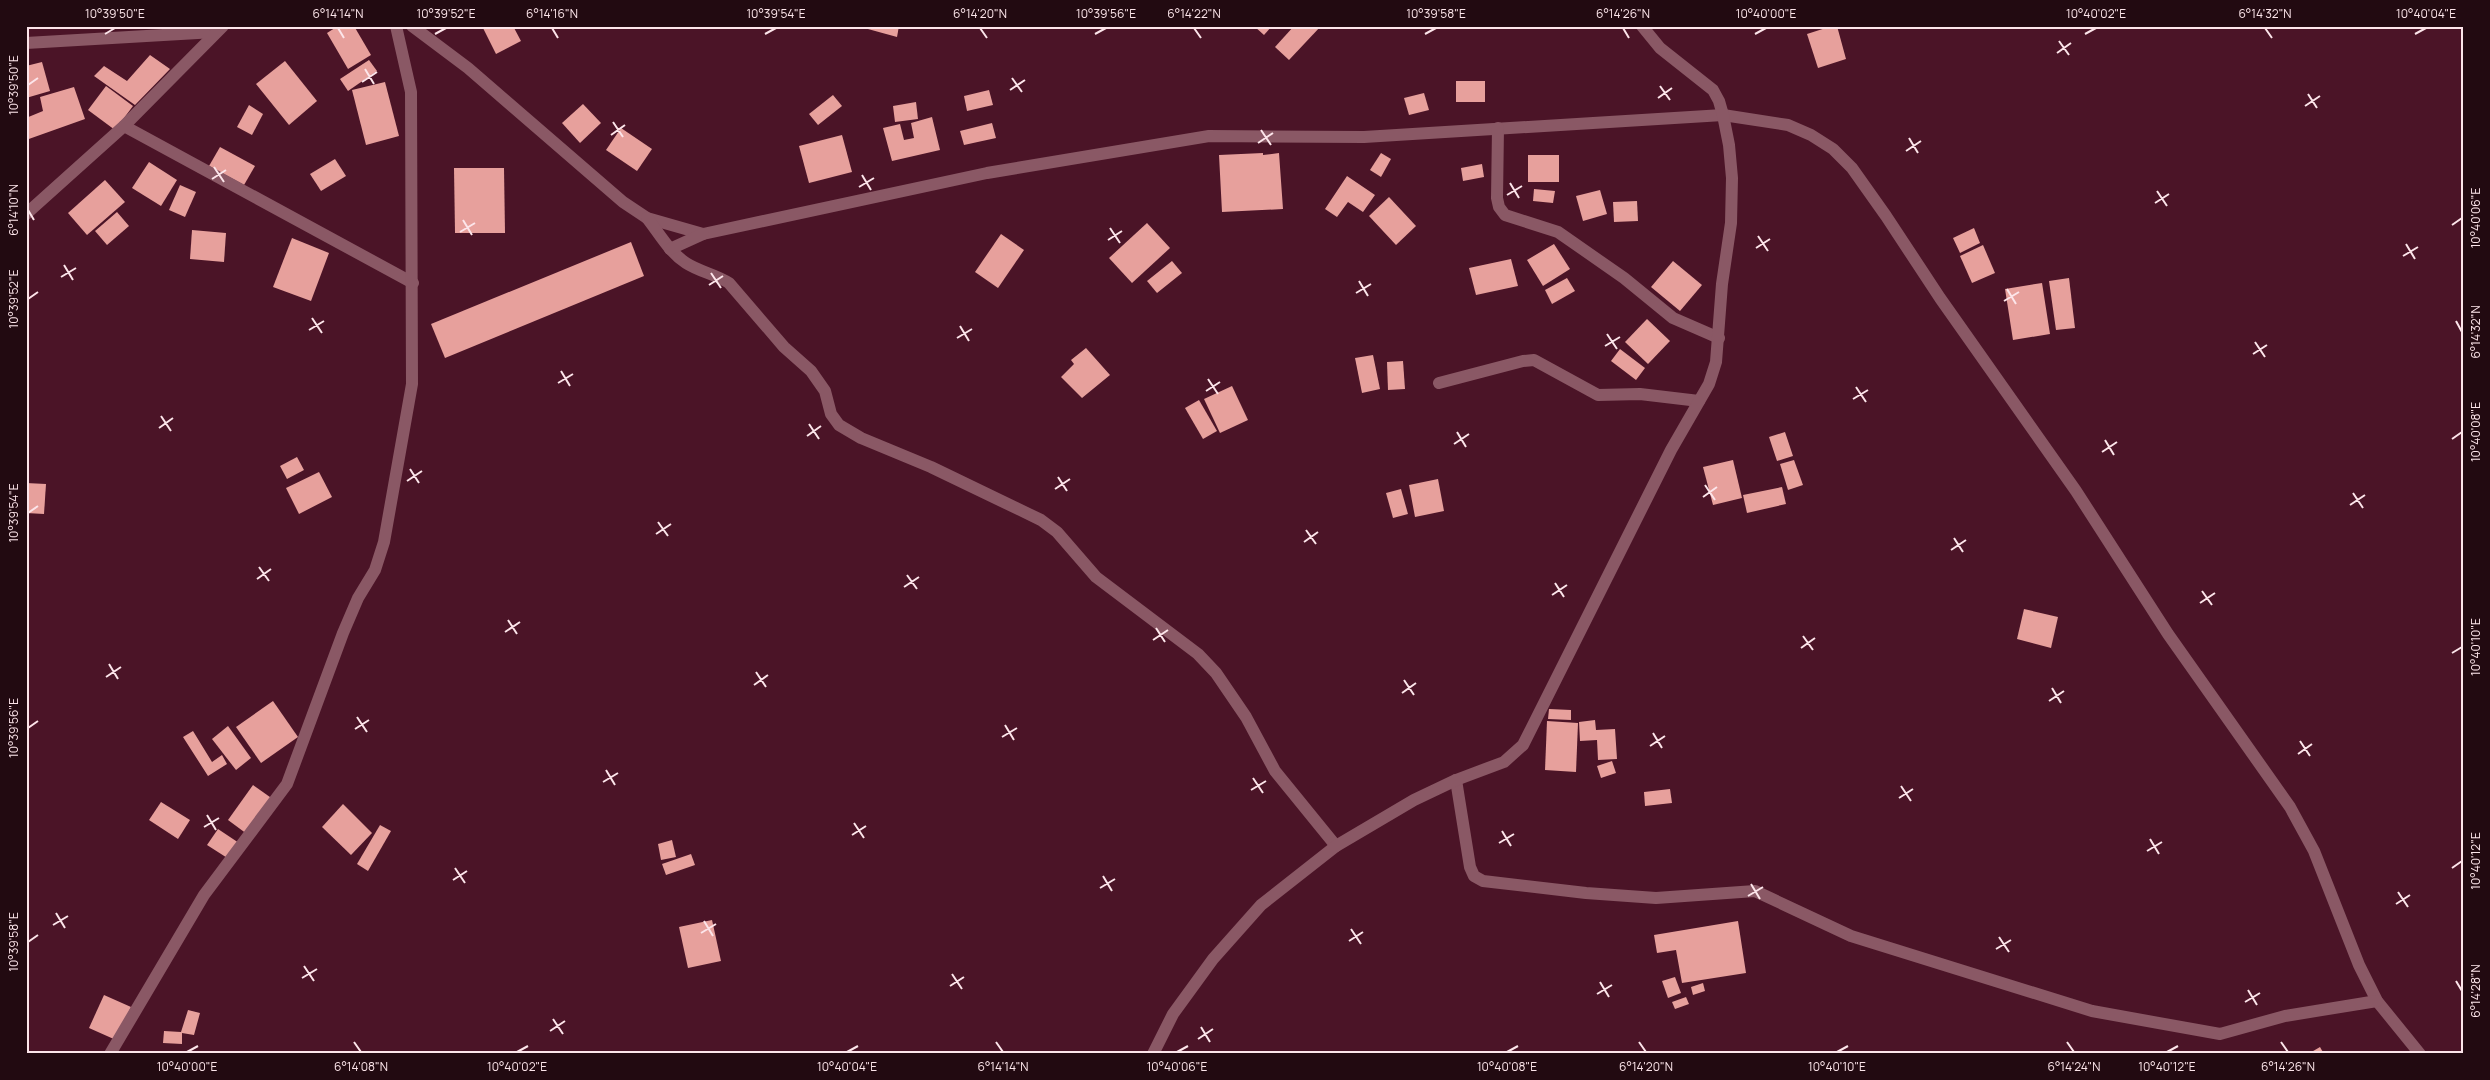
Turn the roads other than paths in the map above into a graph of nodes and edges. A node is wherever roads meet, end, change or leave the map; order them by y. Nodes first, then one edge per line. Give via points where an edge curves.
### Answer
1 (396, 26) edge
2 (412, 26) edge
3 (1642, 26) edge
4 (219, 29) edge
5 (26, 43) edge
6 (1723, 115) junction
7 (124, 126) junction
8 (1498, 128) junction
9 (26, 214) edge
10 (647, 218) junction
11 (703, 234) junction
12 (670, 249) junction
13 (412, 283) junction
14 (1719, 338) junction
15 (1440, 383) dead end
16 (1699, 401) junction
17 (1456, 780) junction
18 (1336, 846) junction
19 (2377, 1001) junction
20 (110, 1054) edge
21 (1153, 1054) edge
22 (2420, 1054) edge

1 - 13 street via 411,92
2 - 10 street via 468,68 623,202
3 - 6 street via 1660,48 1713,90
4 - 5 street
4 - 7 street
6 - 8 street
6 - 14 street via 1732,178 1731,223 1722,284
6 - 19 street via 1788,125 1811,135 1852,168 2076,491 2168,634 2290,807 2314,851 2359,965
7 - 9 street
7 - 13 street
8 - 11 street via 1364,137 1209,136 987,173
8 - 14 street via 1497,198 1505,215 1558,232 1624,278 1673,318
10 - 11 street
10 - 12 street
11 - 12 street
12 - 18 street via 685,263 718,275 729,283 784,347 811,372 825,391 831,414 839,425 1041,520 1057,532 1096,577 1198,654 1216,672 1246,717 1275,771
13 - 20 street via 412,384 384,542 375,570 358,598 343,634 287,784 204,896
14 - 16 street via 1714,369
15 - 16 street via 1534,360 1598,395 1640,394
16 - 17 street via 1522,745 1504,762
17 - 18 street via 1414,800
17 - 19 street via 1470,867 1474,876 1483,881 1656,898 1755,891 1851,936 2082,1008 2220,1034 2285,1016
18 - 21 street via 1261,905 1212,959 1173,1014
19 - 22 street

